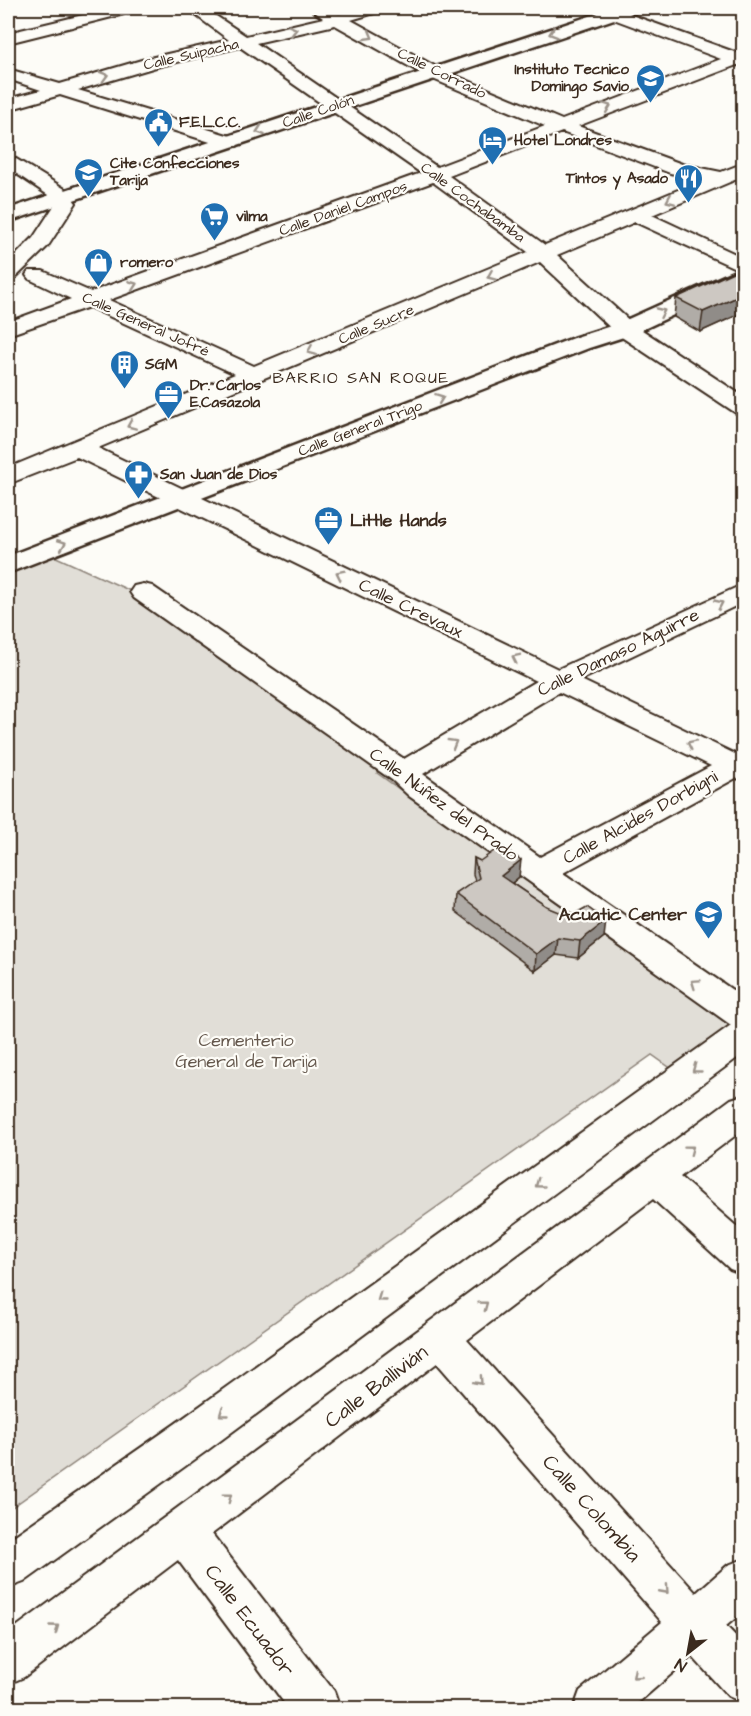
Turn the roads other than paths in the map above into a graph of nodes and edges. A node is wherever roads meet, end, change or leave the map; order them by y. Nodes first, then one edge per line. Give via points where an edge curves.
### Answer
1 (130, 8) edge
2 (194, 8) edge
3 (317, 8) edge
4 (375, 8) edge
5 (613, 9) edge
6 (339, 19) junction
7 (8, 38) edge
8 (246, 42) junction
9 (741, 59) edge
10 (434, 73) junction
11 (8, 74) edge
12 (59, 89) junction
13 (8, 105) edge
14 (335, 105) junction
15 (559, 125) junction
16 (230, 142) junction
17 (8, 160) edge
18 (744, 169) edge
19 (435, 174) junction
20 (734, 180) edge
21 (62, 198) junction
22 (636, 215) junction
23 (8, 216) edge
24 (544, 254) junction
25 (744, 266) edge
26 (744, 273) edge
27 (8, 274) edge
28 (36, 275) dead end
29 (93, 300) junction
30 (8, 329) edge
31 (625, 329) junction
32 (254, 374) junction
33 (744, 408) edge
34 (78, 448) junction
35 (8, 477) edge
36 (181, 497) junction
37 (8, 565) edge
38 (143, 592) dead end
39 (744, 592) edge
40 (559, 679) junction
41 (741, 766) edge
42 (403, 773) junction
43 (537, 873) junction
44 (744, 1016) edge
45 (744, 1034) edge
46 (744, 1109) edge
47 (654, 1177) junction
48 (744, 1257) edge
49 (440, 1338) junction
50 (183, 1531) junction
51 (8, 1566) edge
52 (744, 1581) edge
53 (695, 1624) junction
54 (8, 1661) edge
55 (744, 1680) edge
56 (317, 1708) edge
57 (597, 1708) edge

1 - 7 street
2 - 8 street, Calle Cochabamba
3 - 6 street, Calle Corrado
4 - 6 street, Calle Suipacha
5 - 9 street
5 -> 10 main road, Calle Colón
8 -> 6 street, Calle Suipacha
6 -> 10 street, Calle Corrado
12 -> 8 street, Calle Suipacha via 150,63
8 - 14 street, Calle Cochabamba
15 -> 9 street, Calle Daniel Campos
10 - 14 main road, Calle Colón
10 - 15 street, Calle Corrado
11 - 12 street
12 - 13 street, Calle Suipacha
12 - 16 street
14 -> 16 main road, Calle Colón
14 - 19 street, Calle Cochabamba
15 - 19 street, Calle Daniel Campos
15 - 20 street, Calle Corrado via 677,169
16 - 21 main road, Calle Colón
17 - 21 street
18 - 20 street, Calle Sucre
19 - 24 street, Calle Cochabamba
29 -> 19 street, Calle Daniel Campos
20 -> 22 street, Calle Sucre
21 - 23 main road, Calle Colón
21 - 27 street via 65,207 41,242
22 - 24 street, Calle Sucre
22 - 25 street
24 - 31 street, Calle Cochabamba
24 -> 32 street, Calle Sucre
31 -> 26 main road, Calle General Trigo
28 - 29 street, Calle General Jofré
29 - 30 street, Calle Daniel Campos
29 - 32 street, Calle General Jofré
31 - 33 street, Calle Cochabamba
36 -> 31 main road, Calle General Trigo
32 -> 34 street, Calle Sucre
34 - 35 street, Calle Sucre
34 - 36 street, Calle Crevaux
37 -> 36 main road, Calle General Trigo
40 -> 36 street, Calle Crevaux
38 - 42 street, Calle Núñez del Prado
40 -> 39 street, Calle Damaso Aguirre
41 -> 40 street, Calle Crevaux
42 -> 40 street, Calle Damaso Aguirre
41 - 43 street, Calle Alcides Dorbigni
42 - 43 street, Calle Núñez del Prado
44 -> 43 street, Calle Núñez del Prado
45 -> 51 street
47 -> 46 street, Calle Ballivián
47 - 48 street
49 -> 47 street, Calle Ballivián
50 -> 49 street, Calle Ballivián
49 -> 53 street, Calle Colombia
54 -> 50 street, Calle Ballivián
50 - 56 street, Calle Ecuador
52 - 53 street
53 - 55 street, Calle Colombia
53 -> 57 street

